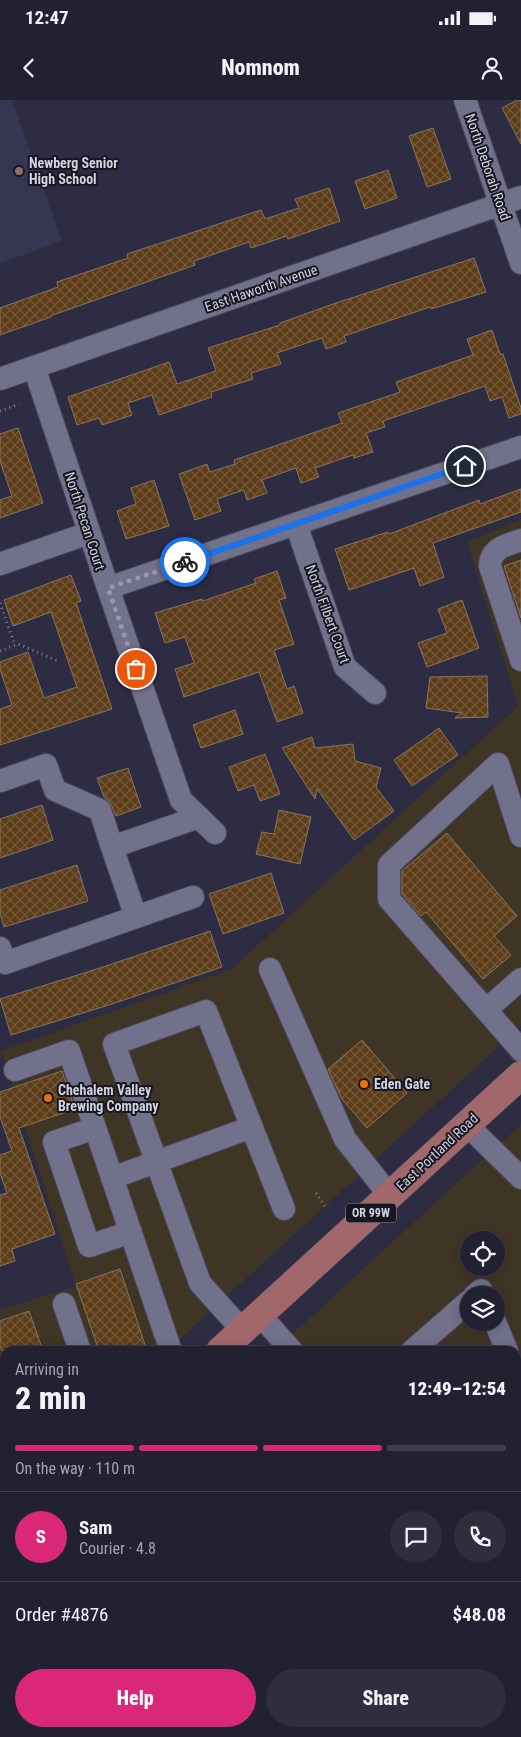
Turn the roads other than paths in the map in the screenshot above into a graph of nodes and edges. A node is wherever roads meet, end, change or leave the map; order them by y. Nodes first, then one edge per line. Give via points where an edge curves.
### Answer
1 (465, 100) edge
2 (511, 201) edge
3 (520, 257) edge
4 (34, 367) junction
5 (0, 379) edge
6 (521, 447) edge
7 (296, 524) junction
8 (89, 533) junction
9 (521, 540) edge
10 (0, 564) edge
11 (108, 588) junction
12 (521, 660) edge
13 (375, 693) dead end
14 (0, 781) edge
15 (199, 817) junction
16 (215, 833) dead end
17 (521, 836) edge
18 (112, 847) junction
19 (193, 897) dead end
20 (136, 917) junction
21 (0, 948) edge
22 (270, 969) dead end
23 (521, 979) edge
24 (486, 1010) junction
25 (521, 1050) edge
26 (15, 1070) dead end
27 (521, 1075) edge
28 (467, 1125) junction
29 (252, 1127) junction
30 (95, 1128) junction
31 (156, 1162) junction
32 (112, 1178) junction
33 (521, 1178) edge
34 (390, 1196) junction
35 (284, 1209) dead end
36 (131, 1232) junction
37 (64, 1304) dead end
38 (460, 1309) edge
39 (251, 1323) junction
40 (499, 1331) edge
41 (78, 1346) edge
42 (169, 1346) edge
43 (226, 1346) edge
44 (285, 1346) edge
45 (418, 1346) edge
46 (505, 1346) edge

1 - 2 street, North Deborah Road
2 - 3 street, North Deborah Road
2 - 4 street, East Haworth Avenue
4 - 5 street, East Haworth Avenue
4 - 8 street, North Pecan Court
6 - 7 street
7 - 11 street
7 - 13 street, North Filbert Court via 345,667
8 - 10 street
8 - 11 street, North Pecan Court
9 - 12 street via 494,553 490,566
11 - 15 street, North Pecan Court via 181,800
14 - 18 street via 46,765 55,790 100,810
15 - 16 street, North Pecan Court
15 - 18 street
17 - 24 street via 498,764 389,865 389,899
18 - 20 street
19 - 20 street
20 - 21 street via 5,963
22 - 34 street via 345,1139
23 - 24 street
24 - 25 street
26 - 30 street via 69,1052
27 - 28 main road, East Portland Road / OR 99W
28 - 33 street
28 - 34 main road, East Portland Road / OR 99W
29 - 31 street
29 - 31 street via 206,1010 114,1044
29 - 35 street
30 - 32 street
30 - 36 street via 54,1142 89,1246
31 - 32 street
31 - 39 street via 200,1283
32 - 36 street
34 - 39 main road, East Portland Road / OR 99W
36 - 42 street
37 - 41 street
38 - 45 street
39 - 43 main road, East Portland Road / OR 99W
39 - 44 street
40 - 46 street

